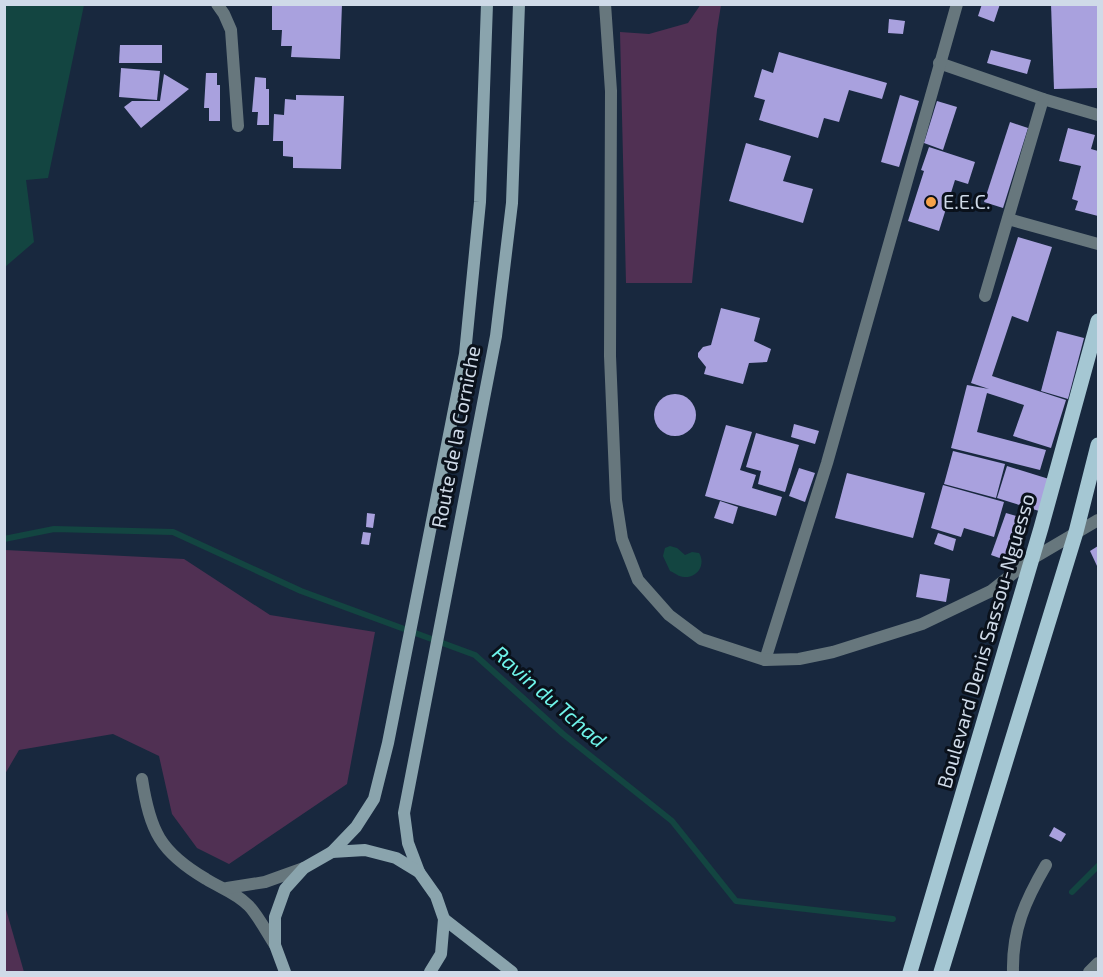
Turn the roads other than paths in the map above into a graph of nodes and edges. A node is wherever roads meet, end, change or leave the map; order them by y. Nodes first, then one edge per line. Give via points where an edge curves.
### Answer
1 (217, 4) edge
2 (487, 4) edge
3 (519, 4) edge
4 (605, 4) edge
5 (957, 4) edge
6 (939, 63) junction
7 (1042, 99) junction
8 (1098, 115) edge
9 (238, 126) dead end
10 (1008, 219) junction
11 (1098, 244) edge
12 (986, 296) dead end
13 (1098, 321) edge
14 (1098, 445) edge
15 (1098, 520) edge
16 (1076, 532) junction
17 (1030, 560) junction
18 (765, 660) junction
19 (142, 779) dead end
20 (332, 852) junction
21 (1046, 865) dead end
22 (303, 868) junction
23 (419, 872) junction
24 (227, 888) junction
25 (444, 919) junction
26 (275, 945) junction
27 (1098, 963) edge
28 (285, 972) edge
29 (430, 972) edge
30 (512, 972) edge
31 (910, 972) edge
32 (941, 972) edge
33 (1013, 972) edge
34 (1089, 972) edge

1 - 9 street via 231,30
2 - 20 main road, Route de la Corniche via 480,202 465,354 374,799 356,827
3 - 23 main road, Route de la Corniche via 512,203 496,336 404,813 408,843
4 - 18 street via 611,91 610,356 616,500 622,539 638,580 669,615 701,639
5 - 6 street
6 - 7 street
6 - 18 street via 827,463
7 - 8 street
7 - 10 street
10 - 11 street
10 - 12 street
13 - 17 main road, Boulevard Denis Sassou-Nguesso
14 - 16 main road
15 - 16 street
16 - 17 street
16 - 32 main road
17 - 18 street via 991,591 921,624 833,652
17 - 31 main road, Boulevard Denis Sassou-Nguesso
19 - 24 street via 146,810 169,853
20 - 22 main road
20 - 23 main road via 364,850 396,858
21 - 33 street via 1029,894 1017,928
22 - 24 street via 265,882
22 - 26 main road via 285,889 275,917
23 - 25 main road via 436,896
24 - 26 street via 250,907
25 - 29 main road via 441,954
25 - 30 main road
26 - 28 main road
27 - 34 street

